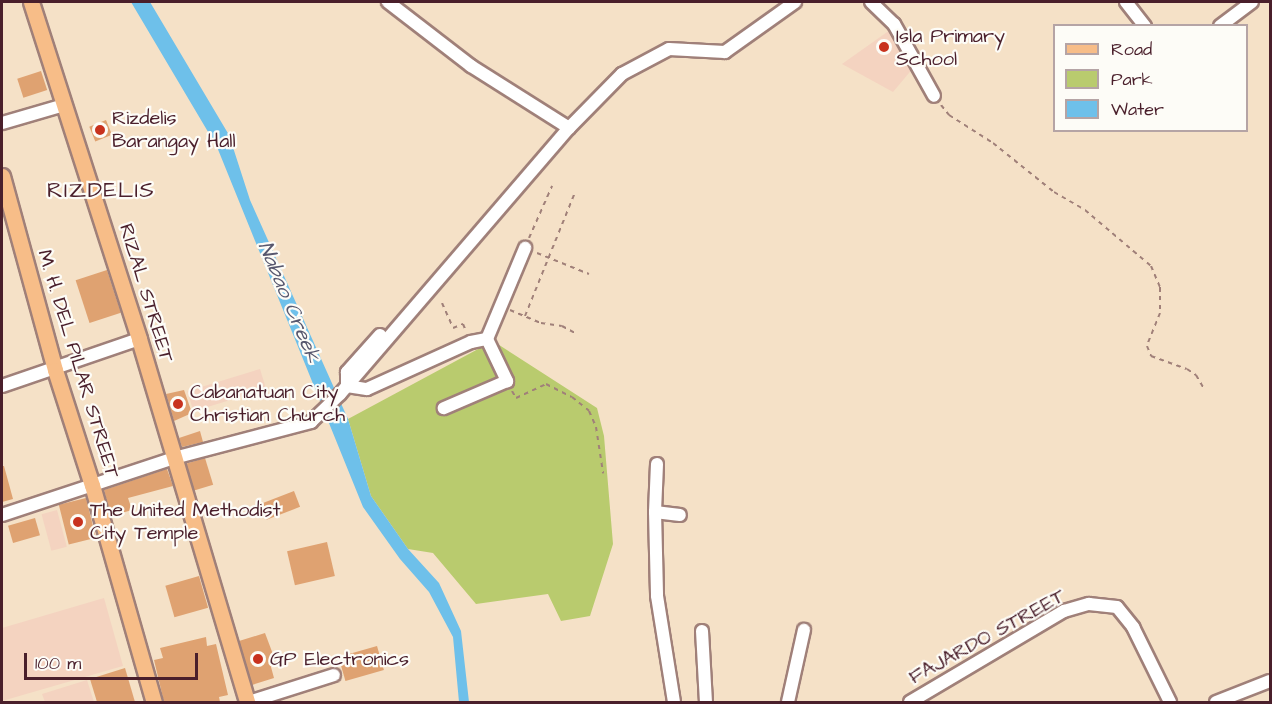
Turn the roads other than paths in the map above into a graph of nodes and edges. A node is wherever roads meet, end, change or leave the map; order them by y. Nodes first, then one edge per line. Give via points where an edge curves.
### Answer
1 (31, 2) edge
2 (387, 2) edge
3 (795, 2) edge
4 (871, 2) edge
5 (1126, 2) edge
6 (1252, 2) edge
7 (1143, 24) edge
8 (1224, 24) edge
9 (934, 96) road end
10 (64, 105) junction
11 (2, 123) edge
12 (569, 128) junction
13 (2, 176) edge
14 (525, 248) road end
15 (418, 292) dead end
16 (139, 339) junction
17 (488, 339) junction
18 (55, 370) junction
19 (2, 386) edge
20 (343, 390) junction
21 (444, 408) dead end
22 (174, 458) junction
23 (657, 464) dead end
24 (92, 485) junction
25 (655, 512) junction
26 (2, 515) edge
27 (680, 515) dead end
28 (804, 630) dead end
29 (702, 631) dead end
30 (334, 675) dead end
31 (1270, 681) edge
32 (154, 702) edge
33 (248, 702) edge
34 (674, 702) edge
35 (706, 702) edge
36 (788, 702) edge
37 (910, 702) edge
38 (1170, 702) edge
39 (1216, 702) edge

1 - 10 main road, RIZAL STREET
2 - 12 street via 471,66
3 - 12 street via 725,52 669,49 622,74
4 - 9 street via 894,24
5 - 7 street
6 - 8 street
10 - 11 street
10 - 16 main road, RIZAL STREET
12 - 20 street
13 - 18 main road, M. H. DEL PILAR STREET
14 - 17 street
15 - 20 street via 347,372
16 - 18 street
16 - 22 main road, RIZAL STREET
17 - 20 street via 471,342 367,388
17 - 21 street via 507,381
18 - 19 street
18 - 24 main road, M. H. DEL PILAR STREET
20 - 22 street via 311,422
22 - 24 street
22 - 33 main road, RIZAL STREET
23 - 25 street
24 - 26 street
24 - 32 main road, M. H. DEL PILAR STREET
25 - 27 street
25 - 34 street via 657,596
28 - 36 street
29 - 35 street
30 - 33 street
31 - 39 street
37 - 38 street, FAJARDO STREET via 1064,611 1089,604 1117,607 1133,627

